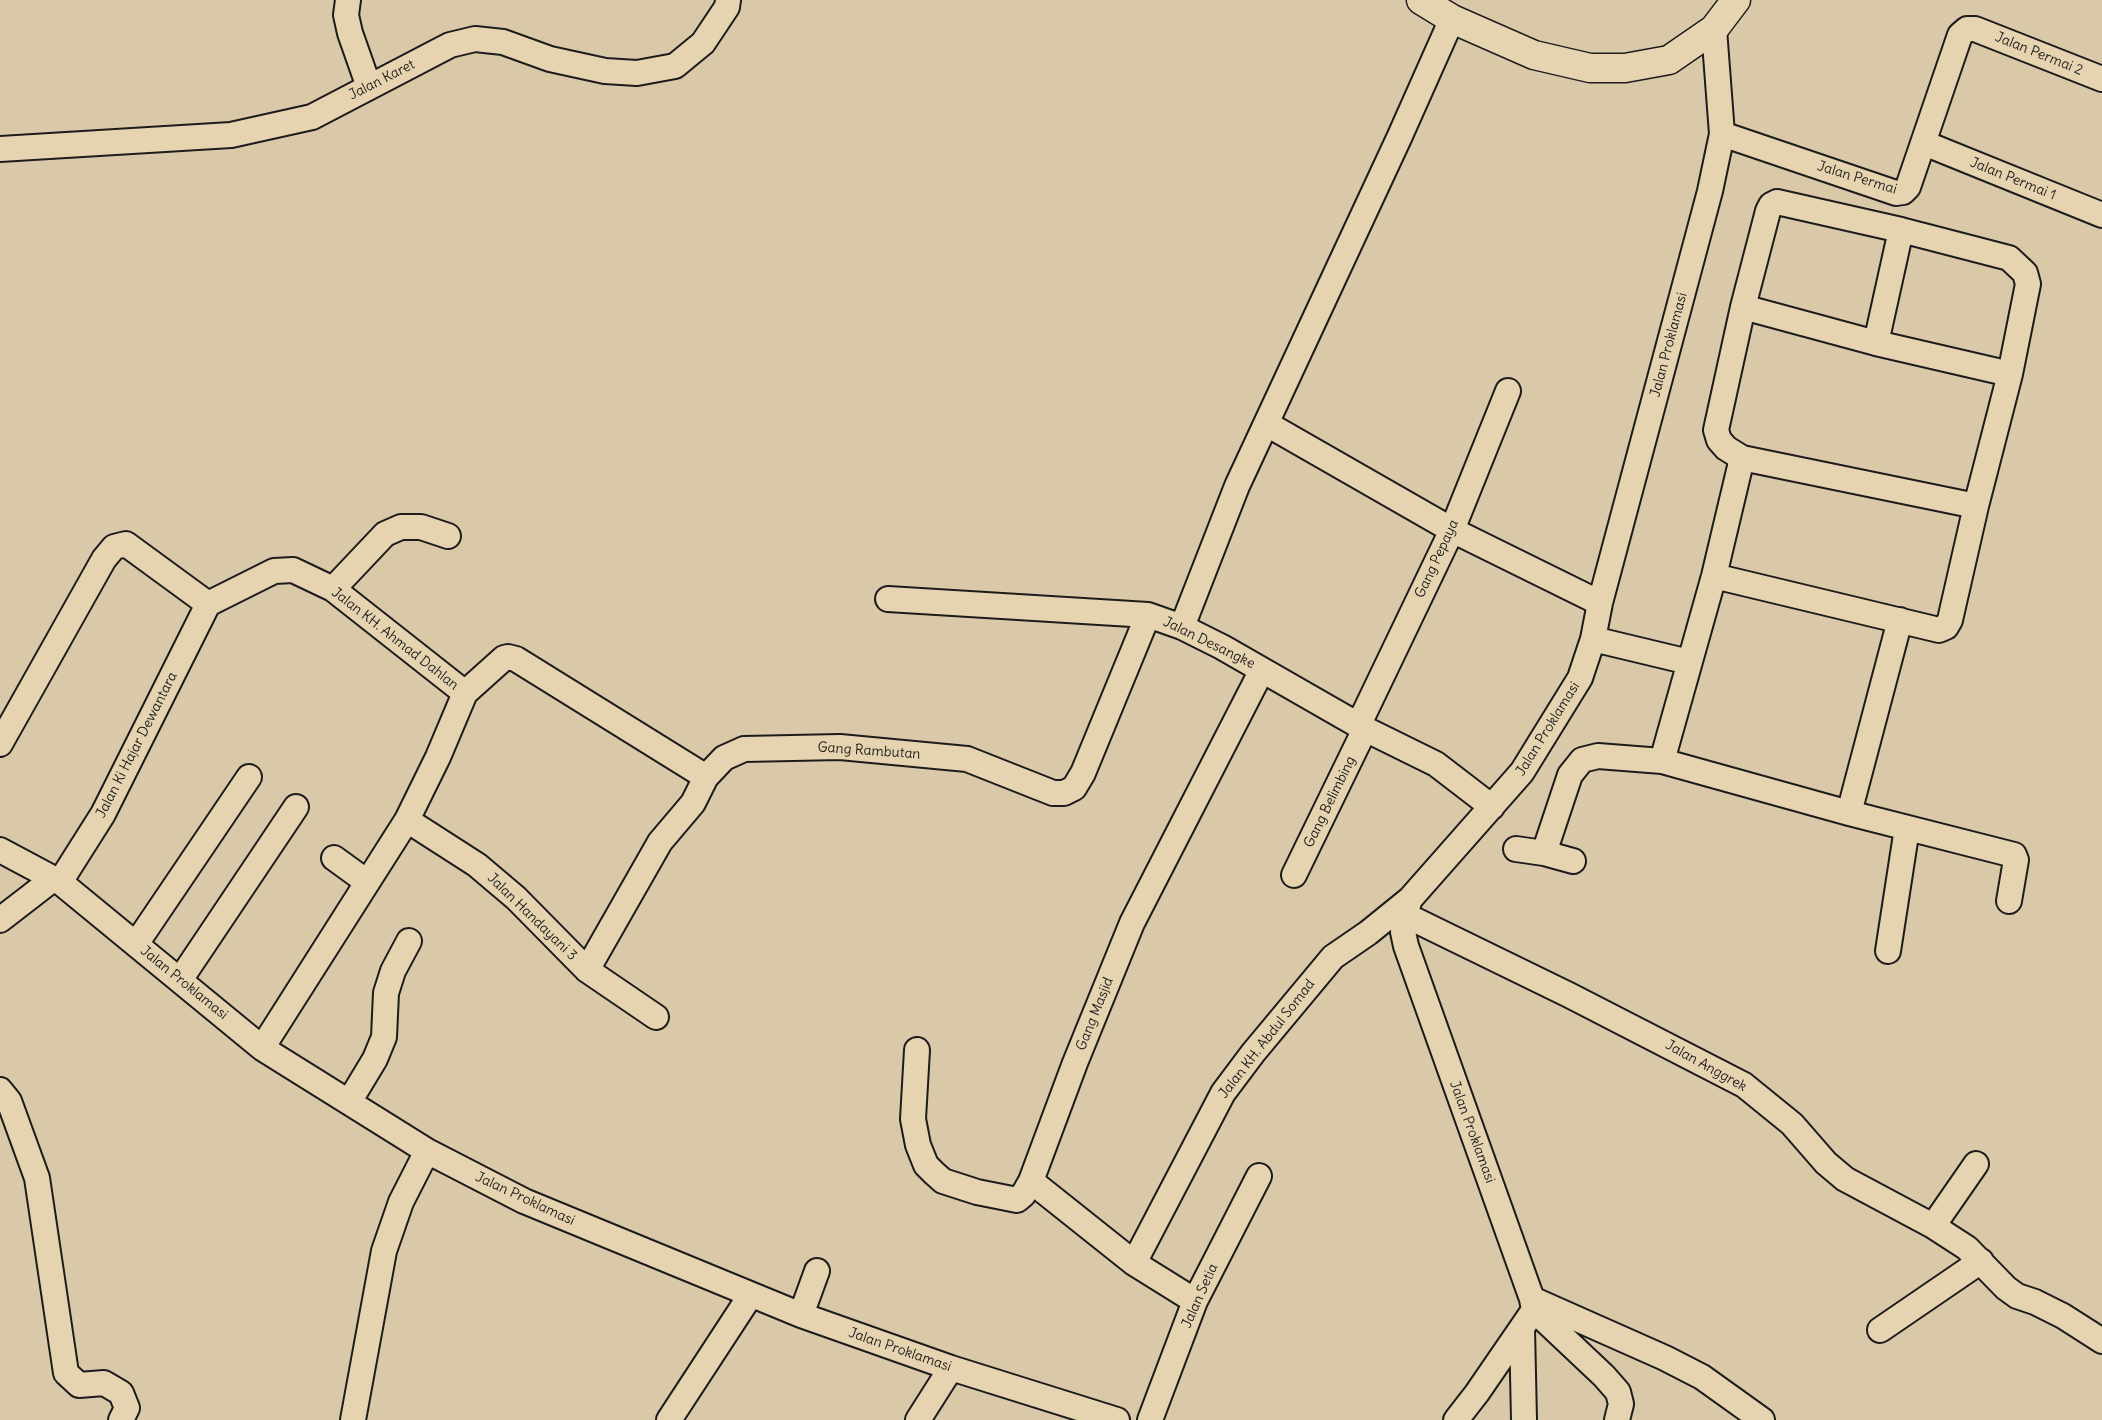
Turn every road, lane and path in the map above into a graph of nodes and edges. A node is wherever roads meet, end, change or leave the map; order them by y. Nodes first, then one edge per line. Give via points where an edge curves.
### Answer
1 (348, 0) edge
2 (728, 0) edge
3 (1421, 0) edge
4 (1736, 0) edge
5 (1452, 19) junction
6 (1975, 28) joint
7 (1714, 29) junction
8 (2102, 79) edge
9 (369, 87) junction
10 (1722, 134) junction
11 (1924, 143) junction
12 (0, 149) edge
13 (2102, 215) edge
14 (1901, 230) junction
15 (1743, 307) junction
16 (1876, 343) junction
17 (2010, 374) junction
18 (1508, 391) dead end
19 (1267, 424) junction
20 (1742, 458) junction
21 (1976, 506) junction
22 (1452, 530) junction
23 (448, 536) dead end
24 (1714, 576) junction
25 (333, 589) junction
26 (888, 599) dead end
27 (1600, 602) junction
28 (208, 604) junction
29 (1148, 614) junction
30 (1900, 620) junction
31 (1182, 627) junction
32 (1592, 639) junction
33 (1689, 662) junction
34 (1262, 670) junction
35 (465, 693) junction
36 (1362, 726) junction
37 (0, 744) edge
38 (1662, 761) junction
39 (249, 777) dead end
40 (706, 777) junction
41 (296, 807) dead end
42 (1492, 807) junction
43 (1849, 813) junction
44 (407, 820) junction
45 (1907, 828) junction
46 (1516, 849) dead end
47 (0, 850) edge
48 (1544, 853) junction
49 (334, 858) dead end
50 (1573, 861) dead end
51 (1294, 875) dead end
52 (57, 880) junction
53 (367, 882) junction
54 (2009, 901) dead end
55 (1407, 907) junction
56 (0, 920) edge
57 (409, 941) dead end
58 (136, 944) junction
59 (1888, 951) dead end
60 (587, 970) junction
61 (180, 980) junction
62 (656, 1017) dead end
63 (262, 1048) junction
64 (917, 1050) dead end
65 (0, 1090) edge
66 (349, 1102) junction
67 (427, 1151) junction
68 (1976, 1164) dead end
69 (1259, 1176) dead end
70 (1031, 1181) junction
71 (1933, 1226) junction
72 (1981, 1261) junction
73 (1134, 1263) junction
74 (817, 1271) dead end
75 (750, 1296) junction
76 (1195, 1301) junction
77 (1529, 1313) junction
78 (802, 1315) junction
79 (1880, 1330) dead end
80 (2102, 1341) edge
81 (951, 1368) junction
82 (121, 1420) edge
83 (353, 1420) edge
84 (669, 1420) edge
85 (918, 1420) edge
86 (1117, 1420) edge
87 (1150, 1420) edge
88 (1456, 1420) edge
89 (1524, 1420) edge
90 (1617, 1420) edge
91 (1762, 1420) edge

1 - 9 street via 346,15
2 - 9 street, Jalan Karet via 728,7 703,43 675,66 638,73 605,71 550,59 503,42 475,39 450,45
3 - 5 highway
4 - 7 highway
5 - 7 highway via 1534,55 1590,68 1625,68 1669,60
5 - 19 street
6 - 8 street, Jalan Permai 2
6 - 11 street, Jalan Permai via 1960,35
7 - 10 street, Jalan Proklamasi
9 - 12 street, Jalan Karet via 312,117 231,135
10 - 11 street, Jalan Permai via 1896,193 1908,187
10 - 27 street, Jalan Proklamasi via 1710,191
11 - 13 street, Jalan Permai 1
14 - 15 street via 1777,202 1768,212
14 - 16 street
14 - 17 street via 2008,258 2025,273 2028,284
15 - 16 street
15 - 20 street via 1716,430 1726,448
16 - 17 street
17 - 21 street
18 - 22 street, Gang Pepaya
19 - 22 street
19 - 31 street via 1237,486
20 - 21 street
20 - 24 street
21 - 30 street via 1946,627 1939,630
22 - 27 street
22 - 36 street, Gang Pepaya
23 - 25 street via 421,526 401,527 385,534
24 - 30 street
24 - 33 street
25 - 28 street, Jalan KH. Ahmad Dahlan via 294,570 274,571
25 - 35 street, Jalan KH. Ahmad Dahlan
26 - 29 street, Jalan Desangke
27 - 32 street, Jalan Proklamasi
28 - 37 street via 126,544 114,547 104,559
28 - 52 street, Jalan Ki Hajar Dewantara via 103,814
29 - 31 street, Jalan Desangke
29 - 40 street, Gang Rambutan via 1083,773 1074,788 1064,793 1053,793 967,760 840,747 744,749 724,758
30 - 43 street
31 - 34 street, Jalan Desangke
32 - 33 street
32 - 42 street, Jalan Proklamasi via 1580,678 1522,772
33 - 38 street
34 - 36 street, Jalan Desangke
34 - 70 street, Gang Masjid via 1132,923
35 - 40 street via 504,658 516,659
35 - 44 street, Jalan KH. Ahmad Dahlan
36 - 42 street, Jalan Desangke via 1436,764
36 - 51 street, Gang Belimbing
38 - 43 street
38 - 48 street via 1598,756 1582,760 1570,774
39 - 58 street
40 - 60 street, Gang Rambutan via 693,803 660,842
41 - 61 street
42 - 55 street, Jalan Proklamasi
43 - 45 street
44 - 53 street, Jalan KH. Ahmad Dahlan
44 - 60 street, Jalan Handayani 3 via 477,865 516,898
45 - 54 street via 2014,855 2016,860
45 - 59 street
46 - 48 street
47 - 52 street, Jalan Proklamasi
48 - 50 street
49 - 53 street
52 - 56 street, Jalan Ki Hajar Dewantara
52 - 58 street, Jalan Proklamasi
53 - 63 street, Jalan KH. Ahmad Dahlan
55 - 71 street, Jalan Anggrek via 1744,1085 1792,1124 1826,1163 1845,1179
55 - 73 street, Jalan KH. Abdul Somad via 1333,957 1253,1053 1223,1093
55 - 77 street, Jalan Proklamasi via 1403,932 1406,946
57 - 66 street via 386,993 384,1037
58 - 61 street, Jalan Proklamasi
60 - 62 street, Jalan Handayani 3
61 - 63 street, Jalan Proklamasi
63 - 66 street, Jalan Proklamasi
64 - 70 street, Gang Masjid via 913,1119 926,1165 943,1181 1017,1200
65 - 82 street via 9,1101 37,1178 66,1373 79,1385 104,1383 121,1393 127,1408
66 - 67 street, Jalan Proklamasi
67 - 75 street, Jalan Proklamasi via 524,1201
67 - 83 street via 401,1202 384,1251
68 - 71 street
69 - 76 street, Jalan Setia
70 - 73 street
71 - 72 street, Jalan Anggrek
72 - 79 street
72 - 80 street, Jalan Anggrek via 2016,1296 2063,1316
73 - 76 street
74 - 78 street
75 - 78 street, Jalan Proklamasi
75 - 84 street
76 - 87 street, Jalan Setia
77 - 88 street
77 - 89 street
77 - 90 street via 1604,1376 1618,1392 1621,1404
77 - 91 street via 1665,1358 1702,1377
78 - 81 street, Jalan Proklamasi
81 - 85 street
81 - 86 street, Jalan Proklamasi

